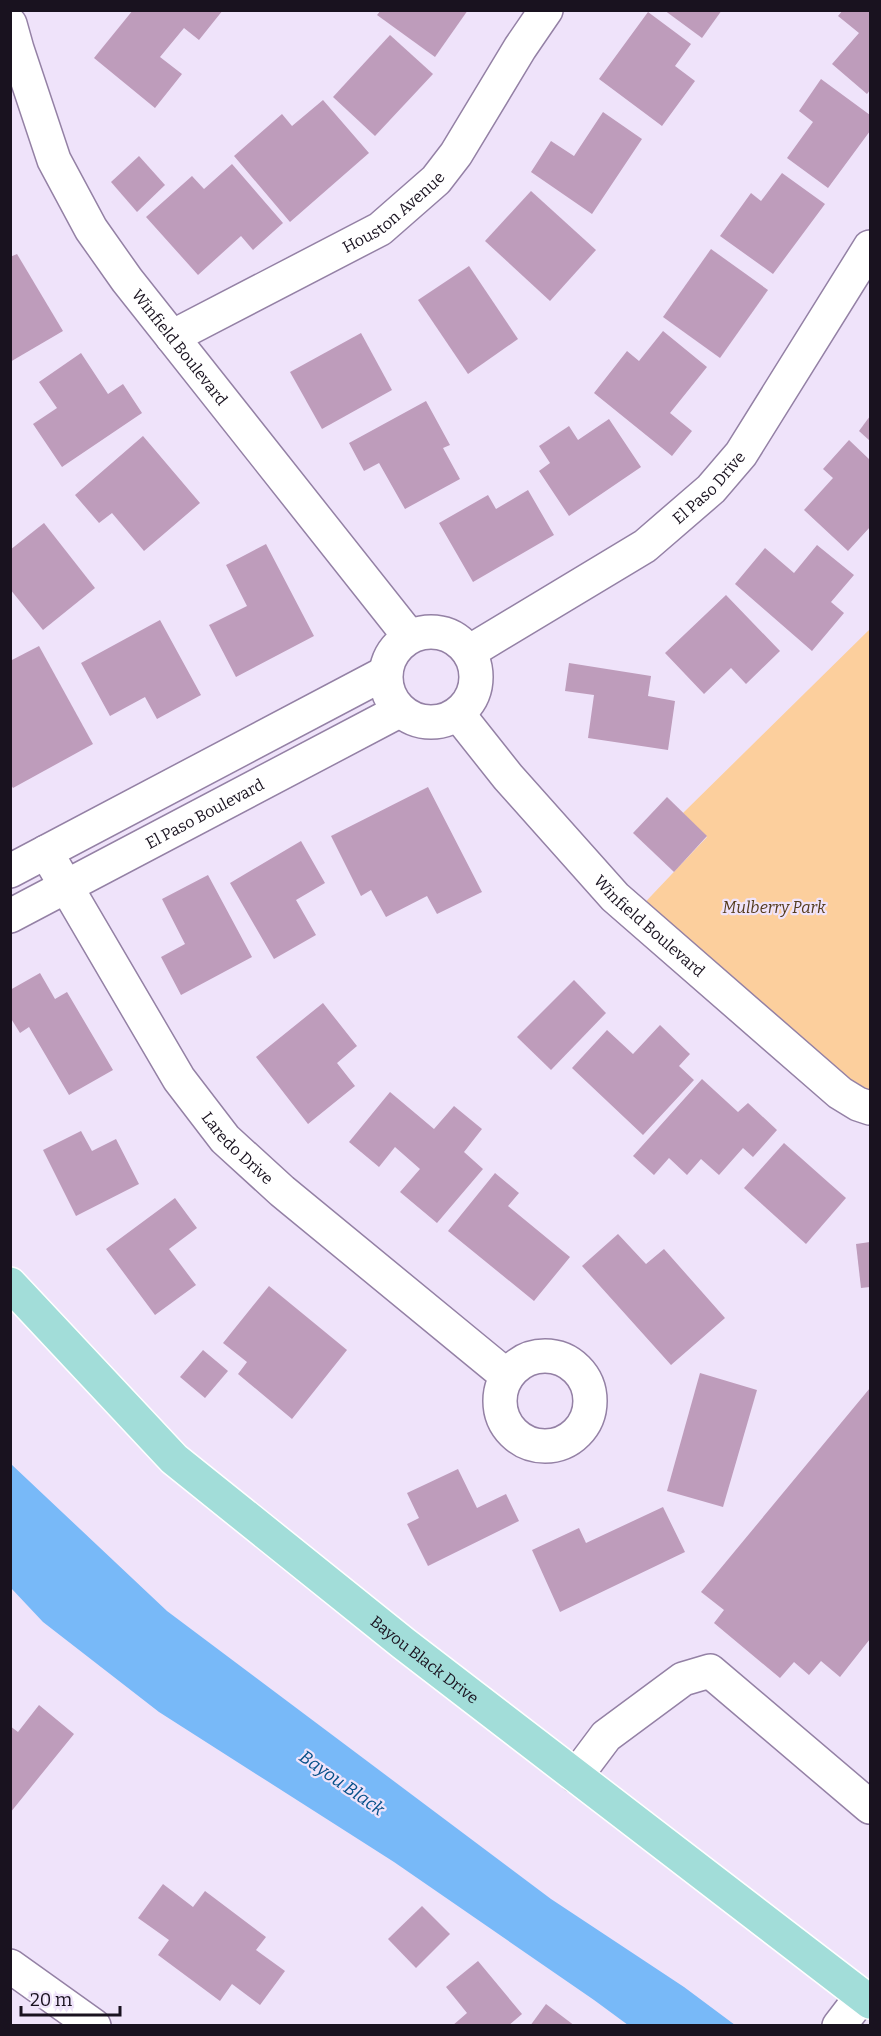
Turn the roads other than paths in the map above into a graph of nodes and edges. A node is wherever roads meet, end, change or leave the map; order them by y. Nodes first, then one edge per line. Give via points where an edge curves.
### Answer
1 (22, 10) edge
2 (546, 10) edge
3 (11, 26) edge
4 (870, 247) edge
5 (172, 337) junction
6 (409, 636) junction
7 (469, 652) junction
8 (385, 673) junction
9 (399, 711) junction
10 (458, 714) junction
11 (140, 802) junction
12 (161, 837) junction
13 (46, 852) junction
14 (10, 871) edge
15 (67, 887) junction
16 (10, 916) edge
17 (870, 1108) edge
18 (10, 1284) edge
19 (507, 1376) dead end
20 (576, 1776) junction
21 (870, 1807) edge
22 (10, 1966) edge
23 (866, 1999) edge
24 (94, 2025) edge
25 (839, 2025) edge

1 - 3 street
2 - 5 street, Houston Avenue via 456,154 436,180 380,229
3 - 5 street, Winfield Boulevard via 54,160 91,230
4 - 7 street, El Paso Drive via 741,454 711,489 645,546
5 - 6 street, Winfield Boulevard
6 - 7 street via 430,631 452,637
6 - 8 street via 392,652
7 - 10 street via 477,674 473,696
8 - 9 street via 386,687
8 - 11 street
9 - 10 street via 418,721 439,723
9 - 12 street, El Paso Boulevard
10 - 17 street, Winfield Boulevard via 508,777 615,897 840,1093
11 - 12 street
11 - 13 street
12 - 15 street, El Paso Boulevard
13 - 14 street
13 - 15 street, Laredo Drive
15 - 16 street, El Paso Boulevard
15 - 19 street, Laredo Drive via 179,1079 225,1139 282,1191
18 - 20 main road, Bayou Black Drive via 174,1459
20 - 21 street via 606,1736 683,1679 710,1671
20 - 23 main road, Bayou Black Drive
22 - 24 street
23 - 25 street

